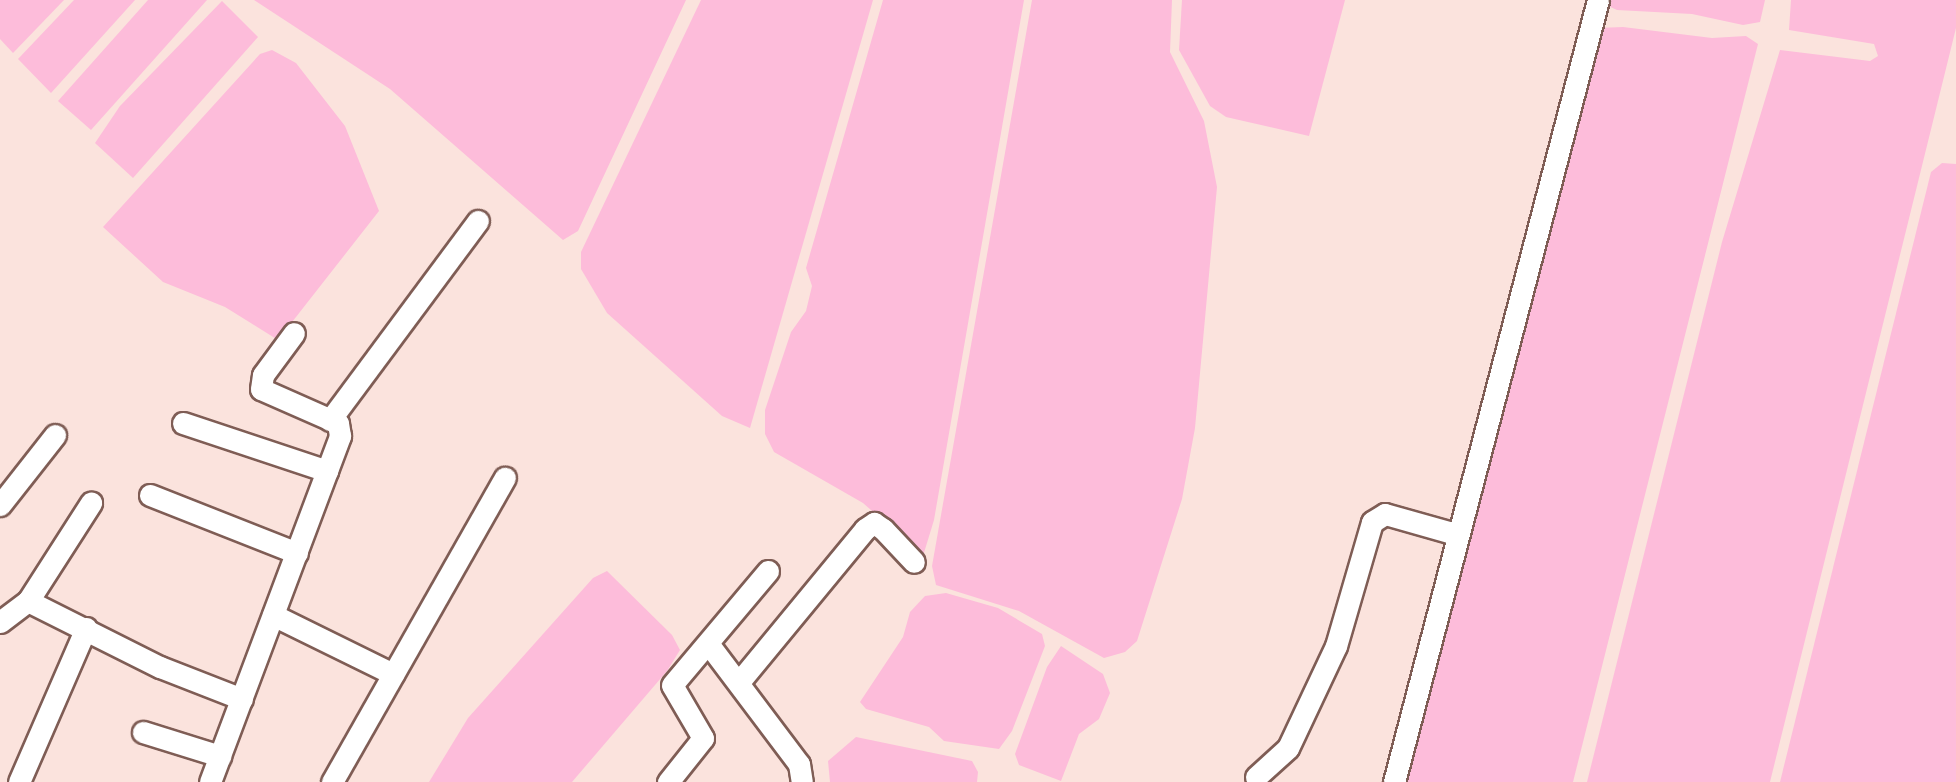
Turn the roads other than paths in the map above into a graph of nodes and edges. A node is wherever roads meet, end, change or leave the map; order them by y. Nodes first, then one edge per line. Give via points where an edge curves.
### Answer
1 (1598, 0) edge
2 (478, 221) dead end
3 (294, 333) dead end
4 (330, 420) junction
5 (183, 423) dead end
6 (55, 435) dead end
7 (327, 471) junction
8 (505, 478) dead end
9 (150, 495) dead end
10 (91, 503) dead end
11 (0, 505) edge
12 (1456, 534) junction
13 (297, 553) junction
14 (914, 562) dead end
15 (768, 571) dead end
16 (27, 601) junction
17 (273, 615) junction
18 (0, 622) edge
19 (86, 628) junction
20 (710, 646) junction
21 (393, 674) junction
22 (739, 682) junction
23 (242, 699) junction
24 (143, 732) dead end
25 (220, 756) junction
26 (1256, 777) dead end
27 (19, 782) edge
28 (210, 782) edge
29 (332, 782) edge
30 (668, 782) edge
31 (802, 782) edge
32 (1394, 782) edge

1 - 12 street
2 - 4 street
3 - 4 street via 263,375 261,389
4 - 7 street via 341,428
5 - 7 street
6 - 11 street
7 - 13 street
8 - 21 street
9 - 13 street
10 - 16 street
12 - 26 street via 1385,514 1372,522 1336,646 1288,748
12 - 32 street
13 - 17 street
14 - 22 street via 874,523 865,529
15 - 20 street
16 - 18 street
16 - 19 street
17 - 21 street
17 - 23 street
19 - 23 street via 160,667
19 - 27 street
20 - 22 street
20 - 30 street via 672,685 703,738
21 - 29 street
22 - 31 street via 799,764
23 - 25 street
24 - 25 street
25 - 28 street

